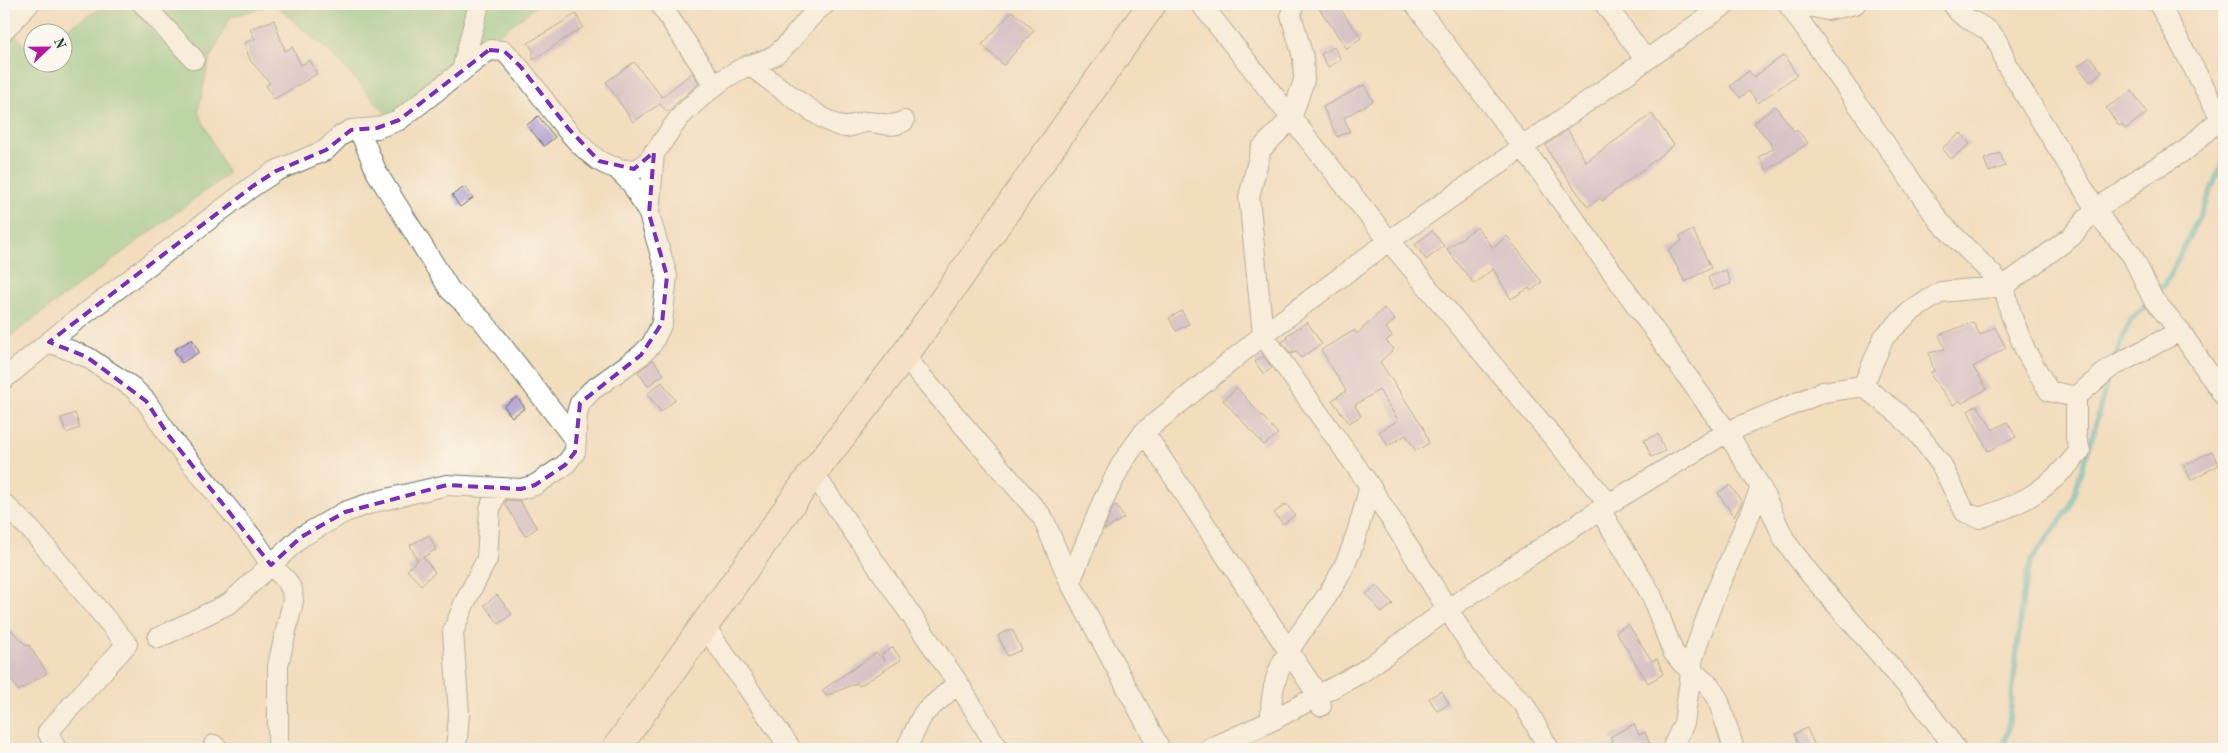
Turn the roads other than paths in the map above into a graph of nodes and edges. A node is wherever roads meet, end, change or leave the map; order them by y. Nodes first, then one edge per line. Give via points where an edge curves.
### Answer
1 (30, 4) edge
2 (143, 4) edge
3 (479, 4) edge
4 (660, 4) edge
5 (825, 4) edge
6 (1152, 4) edge
7 (1201, 4) edge
8 (1293, 4) edge
9 (1415, 4) edge
10 (1605, 4) edge
11 (1726, 4) edge
12 (1788, 4) edge
13 (1800, 4) edge
14 (1855, 4) edge
15 (1953, 4) edge
16 (2159, 4) edge
17 (4, 30) edge
18 (1645, 58) junction
19 (194, 59) dead end
20 (749, 65) junction
21 (462, 70) junction
22 (715, 86) junction
23 (1291, 119) junction
24 (904, 121) dead end
25 (2223, 121) edge
26 (359, 129) junction
27 (1522, 146) junction
28 (654, 152) junction
29 (615, 167) junction
30 (2096, 208) junction
31 (649, 214) junction
32 (1389, 241) junction
33 (2004, 286) junction
34 (2180, 331) junction
35 (1263, 335) junction
36 (49, 342) junction
37 (904, 356) junction
38 (4, 379) edge
39 (1863, 386) junction
40 (2076, 396) junction
41 (2224, 396) edge
42 (1144, 432) junction
43 (1727, 432) junction
44 (576, 441) junction
45 (813, 473) junction
46 (1370, 486) junction
47 (1761, 488) junction
48 (497, 489) junction
49 (4, 504) edge
50 (1605, 507) junction
51 (271, 565) junction
52 (1070, 582) junction
53 (1448, 609) junction
54 (705, 627) junction
55 (158, 638) dead end
56 (1288, 650) junction
57 (1691, 670) junction
58 (958, 683) junction
59 (1320, 701) junction
60 (1271, 721) junction
61 (56, 749) edge
62 (278, 749) edge
63 (456, 749) edge
64 (616, 749) edge
65 (792, 749) edge
66 (906, 749) edge
67 (998, 749) edge
68 (1160, 749) edge
69 (1209, 749) edge
70 (1549, 749) edge
71 (1672, 749) edge
72 (1734, 749) edge
73 (1956, 749) edge

1 - 17 street
2 - 19 street
3 - 21 street
4 - 22 street
5 - 20 street via 782,49
6 - 37 main road
7 - 23 street
8 - 23 street via 1291,16 1303,58 1304,80
9 - 27 street
10 - 18 street
11 - 18 street
12 - 33 street via 1939,221
13 - 14 street via 1827,10
15 - 30 street via 1958,13 1989,32 2001,47 2006,64
16 - 25 street
18 - 27 street
20 - 22 street
20 - 24 street via 836,126 846,128 868,122 896,126
21 - 26 street via 399,120 377,128
21 - 29 street via 489,50 504,51 520,66 586,150
22 - 28 street via 683,114
23 - 32 street
23 - 35 street via 1262,149 1249,197
25 - 30 street via 2186,150
26 - 36 street via 340,136 326,150 276,171 253,186
26 - 44 street via 377,173 450,290 483,322
27 - 32 street
27 - 43 street
28 - 29 street via 642,166 626,170
28 - 31 street
29 - 31 street via 632,184
30 - 33 street via 2071,237
30 - 34 street via 2105,224 2132,255 2153,299
31 - 44 street via 667,276 662,323 652,344 641,355 591,391 580,403
32 - 35 street
32 - 50 street
33 - 39 street via 1941,292 1910,312 1884,337
33 - 40 street via 2010,315 2026,352 2049,390
34 - 40 street via 2110,368
34 - 41 street
35 - 42 street
35 - 46 street
36 - 38 street
36 - 51 street via 87,356 132,387 146,401 168,436
37 - 45 main road
37 - 52 street via 1043,518
39 - 40 street via 1899,414 1919,435 1941,464 1965,512 1979,518 2015,506 2043,488 2080,451 2076,437
39 - 43 street via 1823,392
42 - 52 street via 1122,463 1107,493
42 - 56 street
43 - 47 street
43 - 50 street
44 - 48 street via 575,452 565,465 544,480 521,488
45 - 54 main road
45 - 58 street
46 - 53 street
46 - 56 street via 1352,550 1319,608
47 - 57 street via 1715,595
47 - 73 street via 1785,541 1940,724
48 - 51 street via 447,485 374,502 345,512 301,536
48 - 63 street via 490,509 487,559 453,632 459,714
49 - 61 street via 32,532 127,644 48,732
50 - 53 street
50 - 57 street via 1651,594 1673,652
51 - 55 street via 230,603
51 - 62 street via 292,590 293,601 278,665
52 - 68 street
53 - 59 street
53 - 70 street via 1481,662 1524,704
54 - 64 main road
54 - 65 street
56 - 59 street
56 - 60 street via 1270,701
57 - 71 street via 1684,723
57 - 72 street via 1710,686 1718,699
58 - 66 street via 923,714
58 - 67 street
59 - 60 street
60 - 69 street

